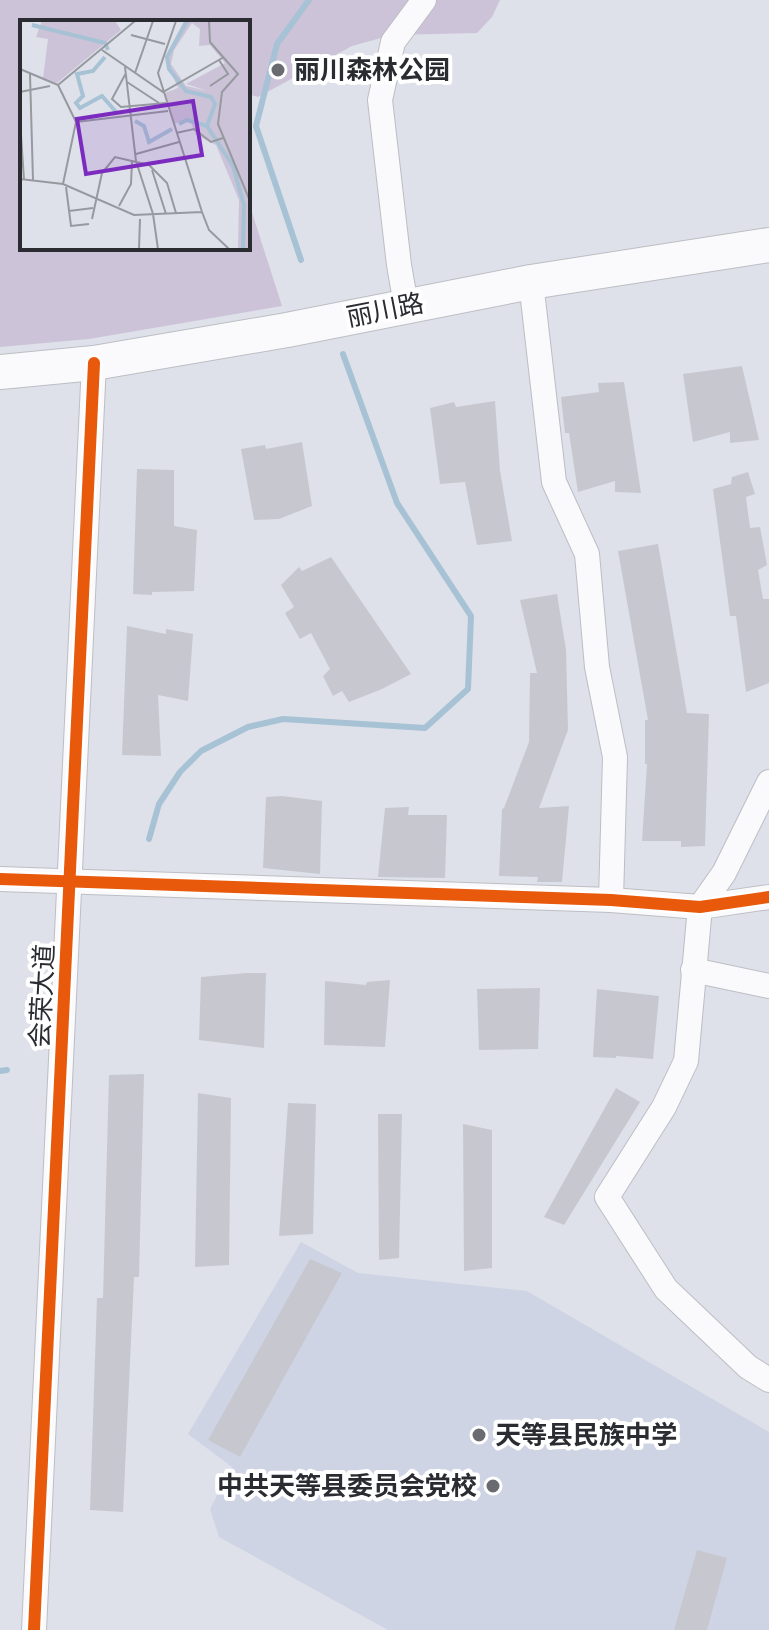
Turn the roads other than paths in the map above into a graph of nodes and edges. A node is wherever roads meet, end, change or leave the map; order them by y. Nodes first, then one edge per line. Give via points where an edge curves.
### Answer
1 (424, 0) edge
2 (769, 245) edge
3 (531, 282) junction
4 (406, 305) junction
5 (94, 363) junction
6 (0, 372) edge
7 (769, 782) edge
8 (0, 879) edge
9 (69, 882) junction
10 (769, 897) edge
11 (611, 900) junction
12 (700, 907) junction
13 (693, 970) junction
14 (769, 986) edge
15 (769, 1380) edge
16 (34, 1630) edge

1 - 4 street via 393,42 380,100
2 - 3 main road, 丽川路
3 - 4 main road, 丽川路
3 - 11 street via 554,482 587,554 597,667 615,757
4 - 5 main road, 丽川路
5 - 6 main road, 丽川路
5 - 9 street, 会荣大道
7 - 12 street via 724,873
8 - 9 street
9 - 11 street
9 - 16 street, 会荣大道
10 - 12 street
11 - 12 street
12 - 13 street
13 - 14 street
13 - 15 street via 686,1061 664,1107 607,1197 666,1289 748,1367

